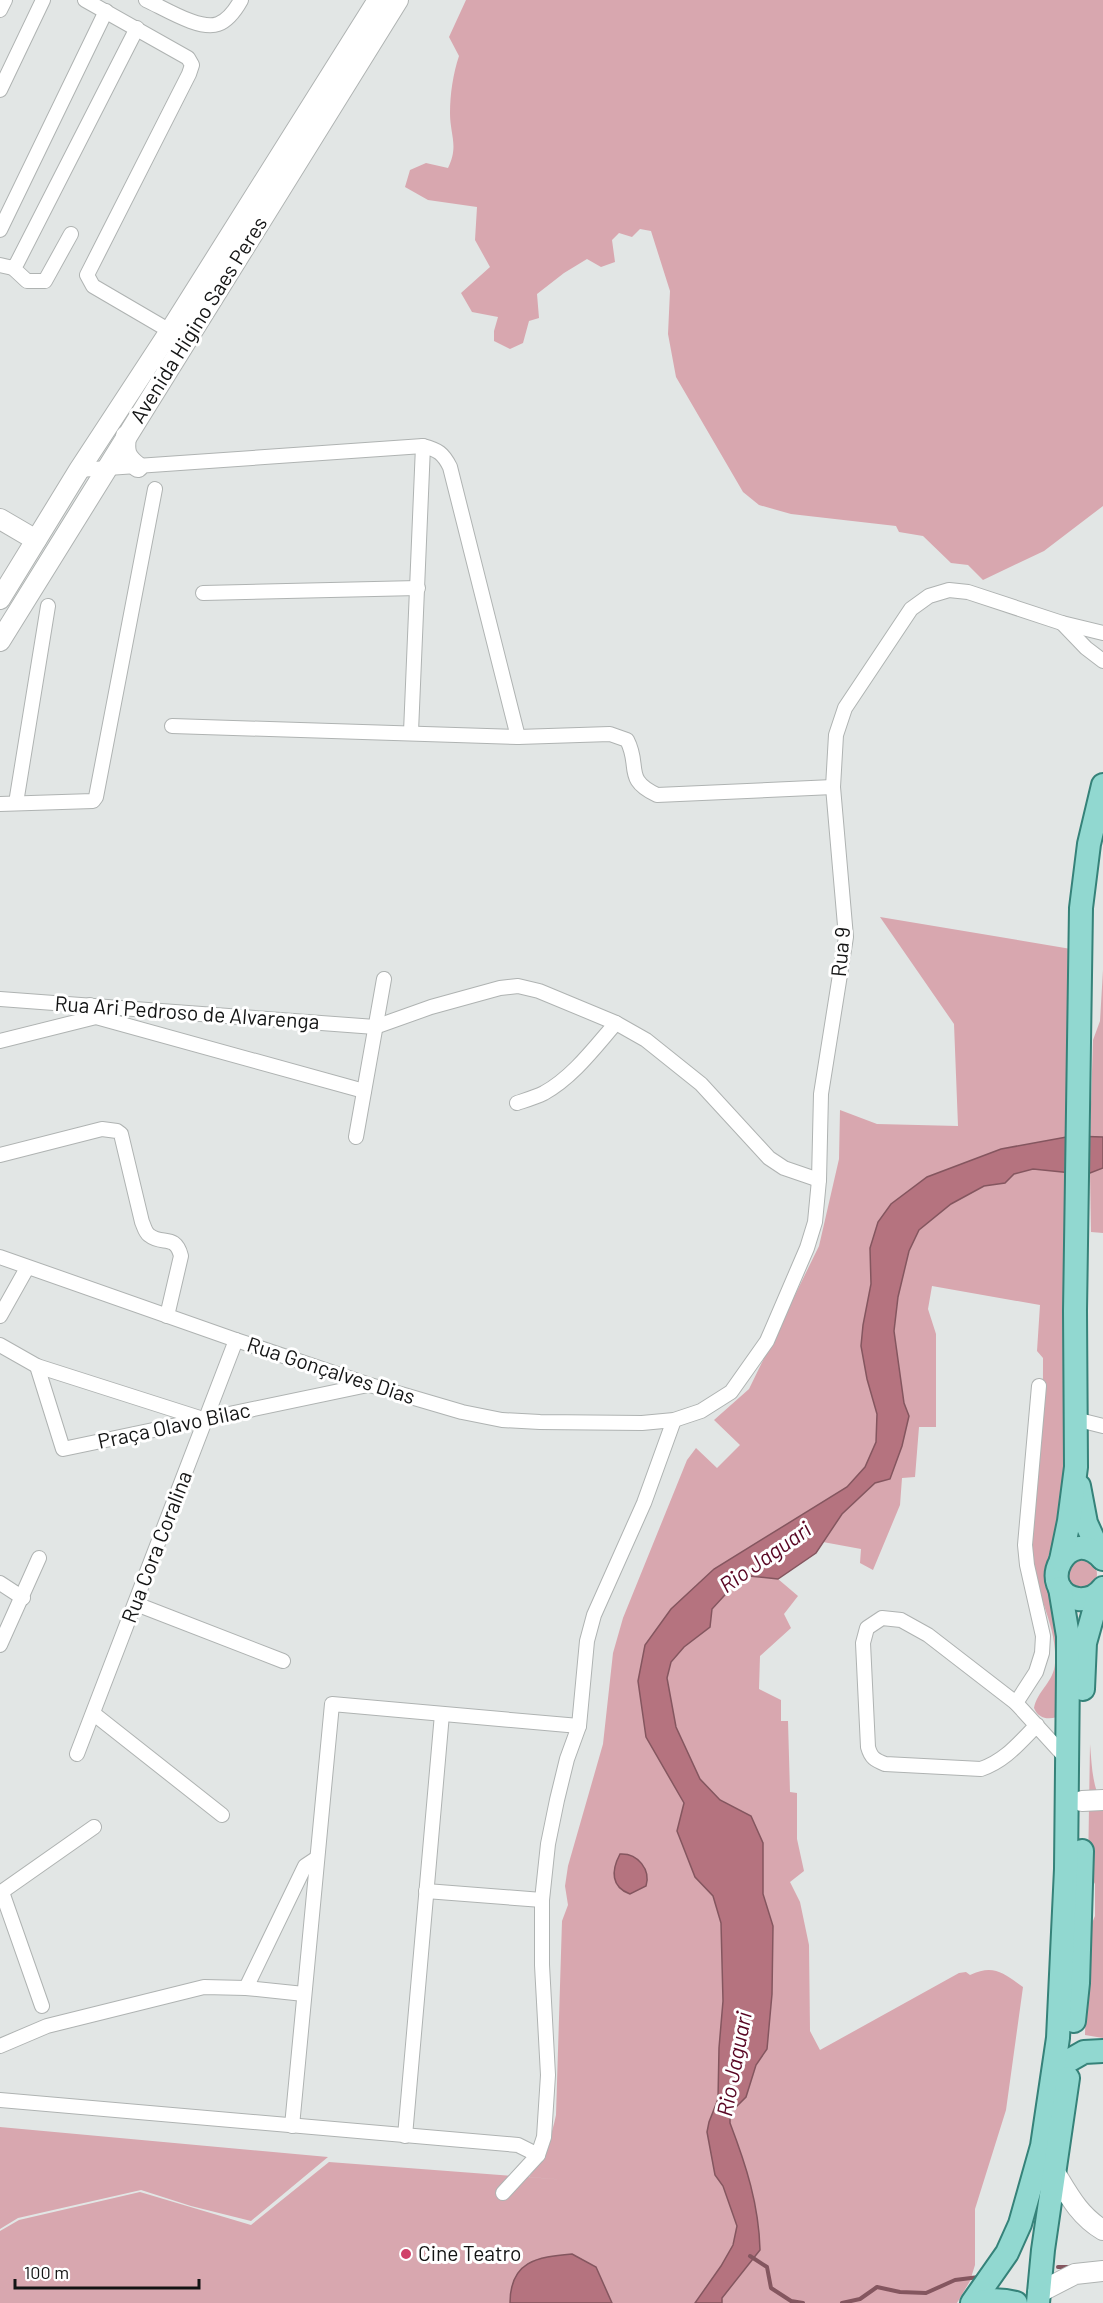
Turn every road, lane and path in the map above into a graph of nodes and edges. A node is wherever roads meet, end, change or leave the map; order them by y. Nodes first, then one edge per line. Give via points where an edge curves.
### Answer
1 (5, 0) edge
2 (43, 0) edge
3 (85, 0) edge
4 (241, 0) edge
5 (378, 0) edge
6 (398, 0) edge
7 (150, 1) edge
8 (0, 10) edge
9 (105, 11) junction
10 (137, 28) junction
11 (0, 90) edge
12 (0, 230) edge
13 (70, 234) dead end
14 (6, 266) edge
15 (205, 273) junction
16 (223, 283) junction
17 (170, 331) junction
18 (126, 436) junction
19 (423, 447) junction
20 (138, 467) junction
21 (105, 469) junction
22 (79, 470) junction
23 (155, 489) dead end
24 (0, 519) edge
25 (36, 540) junction
26 (418, 588) junction
27 (203, 593) dead end
28 (0, 599) edge
29 (48, 606) dead end
30 (1062, 624) junction
31 (1103, 633) edge
32 (0, 641) edge
33 (1103, 661) edge
34 (172, 726) dead end
35 (411, 732) junction
36 (518, 737) junction
37 (1103, 785) edge
38 (832, 787) junction
39 (16, 803) junction
40 (0, 804) edge
41 (384, 979) dead end
42 (0, 999) edge
43 (93, 1011) junction
44 (616, 1023) junction
45 (375, 1027) junction
46 (0, 1041) edge
47 (364, 1091) junction
48 (517, 1103) dead end
49 (356, 1137) dead end
50 (0, 1155) edge
51 (819, 1180) junction
52 (0, 1257) edge
53 (27, 1268) junction
54 (0, 1316) edge
55 (168, 1316) junction
56 (236, 1340) junction
57 (0, 1345) edge
58 (37, 1366) junction
59 (370, 1385) junction
60 (1039, 1386) dead end
61 (1075, 1419) junction
62 (205, 1420) junction
63 (674, 1420) junction
64 (1103, 1426) edge
65 (1076, 1467) junction
66 (39, 1558) dead end
67 (1103, 1559) edge
68 (1061, 1560) junction
69 (0, 1583) edge
70 (1060, 1588) junction
71 (1101, 1591) edge
72 (23, 1598) junction
73 (136, 1604) junction
74 (0, 1645) edge
75 (283, 1661) dead end
76 (1016, 1703) junction
77 (94, 1714) junction
78 (442, 1714) junction
79 (1037, 1725) junction
80 (579, 1726) junction
81 (77, 1754) dead end
82 (1067, 1759) junction
83 (1095, 1799) edge
84 (222, 1815) dead end
85 (94, 1827) dead end
86 (318, 1858) junction
87 (426, 1891) junction
88 (1, 1892) edge
89 (542, 1900) junction
90 (246, 1988) junction
91 (304, 1995) junction
92 (42, 2006) dead end
93 (0, 2046) edge
94 (1103, 2051) edge
95 (1070, 2060) junction
96 (0, 2100) edge
97 (292, 2126) junction
98 (405, 2136) junction
99 (538, 2155) junction
100 (1054, 2171) junction
101 (503, 2193) dead end
102 (1103, 2230) edge
103 (1103, 2271) edge
104 (1038, 2298) edge
105 (974, 2303) edge
106 (1016, 2303) edge

1 - 8 street
2 - 11 street
3 - 9 street
4 - 7 street via 232,14 217,24 197,23
5 - 15 street, Avenida Higino Saes Peres
6 - 16 street, Avenida Higino Saes Peres
9 - 10 street
9 - 12 street
10 - 14 street
10 - 17 street via 188,58 192,65 87,275 93,286
13 - 14 street via 45,281 27,280
15 - 16 street
15 - 17 street, Avenida Higino Saes Peres
16 - 18 street, Avenida Higino Saes Peres
17 - 22 street, Avenida Higino Saes Peres
18 - 20 street via 127,459
18 - 21 street, Avenida Higino Saes Peres
19 - 20 street
19 - 26 street
19 - 36 street via 444,454 450,467
20 - 21 street
21 - 22 street
21 - 32 street, Avenida Higino Saes Peres
22 - 25 street, Avenida Higino Saes Peres
23 - 39 street via 96,797 93,801
24 - 25 street
25 - 28 street, Avenida Higino Saes Peres
26 - 27 street
26 - 35 street
29 - 39 street
30 - 31 street, Rua 9
30 - 33 street, Rua 9
30 - 38 street, Rua 9 via 968,592 949,590 929,596 911,609 845,708 836,735
34 - 35 street
35 - 36 street
36 - 38 street via 610,734 627,740 633,751 635,777 642,788 657,795
37 - 61 main road via 1089,844 1081,908
38 - 51 street, Rua 9 via 846,937 821,1094
39 - 40 street
41 - 45 street
42 - 43 street, Rua Ari Pedroso de Alvarenga
43 - 45 street, Rua Ari Pedroso de Alvarenga
43 - 46 street
43 - 47 street
44 - 45 street via 518,986 431,1007
44 - 48 street via 562,1079 544,1093
44 - 51 street via 646,1040 700,1084 769,1158 784,1168
45 - 47 street
47 - 49 street
50 - 55 street via 102,1129 121,1134 142,1222 151,1237 173,1242 181,1256
51 - 63 street, Rua 9 via 815,1222 807,1248 766,1341 731,1392
52 - 53 street, Rua Gonçalves Dias
53 - 54 street
53 - 55 street, Rua Gonçalves Dias
55 - 56 street, Rua Gonçalves Dias
56 - 59 street, Rua Gonçalves Dias
56 - 62 street, Rua Cora Coralina
57 - 58 street
58 - 62 street
58 - 62 street, Praça Olavo Bilac via 63,1449
59 - 62 street, Praça Olavo Bilac
59 - 63 street, Rua Gonçalves Dias via 502,1420 642,1424
60 - 76 street via 1025,1545 1043,1636 1042,1653 1036,1672
61 - 64 street
61 - 65 main road
62 - 73 street, Rua Cora Coralina
63 - 80 street via 644,1503 594,1616 587,1641
65 - 67 main road via 1086,1523
65 - 68 main road
66 - 72 street
67 - 68 main road via 1081,1548
68 - 70 main road via 1056,1574
69 - 72 street
70 - 71 main road via 1083,1599
70 - 82 main road via 1068,1636
71 - 83 main road via 1083,1663
72 - 74 street
73 - 75 street
73 - 77 street, Rua Cora Coralina
76 - 79 street
76 - 79 street via 928,1635 901,1620 882,1618 867,1628 864,1642 868,1747 875,1761 981,1769 1007,1756
77 - 81 street, Rua Cora Coralina
77 - 84 street
78 - 80 street
78 - 86 street via 332,1704
78 - 87 street
79 - 82 street
80 - 89 street via 557,1800
82 - 105 main road via 1061,1994 1042,2146 1020,2224 1007,2253
83 - 95 main road via 1082,1872 1078,1983
85 - 88 street
86 - 90 street via 305,1866
86 - 91 street
87 - 89 street
87 - 98 street
88 - 92 street
89 - 99 street via 548,2075 547,2118
90 - 91 street
90 - 93 street via 204,1987 47,2026
91 - 97 street
94 - 95 main road via 1084,2052
95 - 100 main road
96 - 97 street
97 - 98 street
98 - 99 street via 518,2145
99 - 101 street
100 - 102 street via 1077,2209
100 - 104 main road
103 - 104 street via 1075,2274
105 - 106 main road

